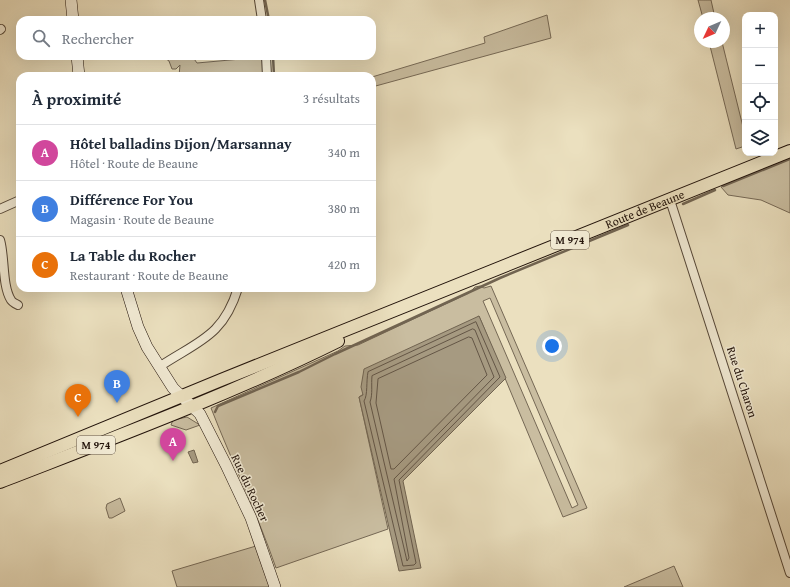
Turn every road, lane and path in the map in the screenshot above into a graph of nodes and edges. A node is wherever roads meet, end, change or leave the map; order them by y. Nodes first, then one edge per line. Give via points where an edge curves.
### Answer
1 (71, 0) edge
2 (259, 0) edge
3 (73, 16) edge
4 (261, 16) edge
5 (77, 60) edge
6 (266, 60) edge
7 (79, 72) edge
8 (267, 72) edge
9 (790, 151) edge
10 (670, 200) junction
11 (16, 202) edge
12 (0, 209) edge
13 (0, 240) edge
14 (127, 292) edge
15 (237, 292) edge
16 (412, 304) junction
17 (18, 305) dead end
18 (159, 367) junction
19 (181, 397) junction
20 (191, 406) junction
21 (0, 471) edge
22 (0, 482) edge
23 (790, 573) edge
24 (275, 587) edge

1 - 3 main road
2 - 4 street
5 - 7 main road
6 - 8 street
9 - 10 main road, Route de Beaune / M 974
10 - 16 main road, Route de Beaune / M 974
10 - 23 street, Rue du Charon
11 - 12 street
13 - 17 street via 10,300
14 - 18 main road, Rue du Rocher via 138,327
15 - 18 street via 228,316 220,326
16 - 19 main road, M 974
16 - 20 main road, M 974 via 304,357
18 - 19 main road, Rue du Rocher
19 - 20 main road, Rue du Rocher
19 - 21 main road, M 974
20 - 22 main road, M 974
20 - 24 main road, Rue du Rocher via 201,417 252,518

